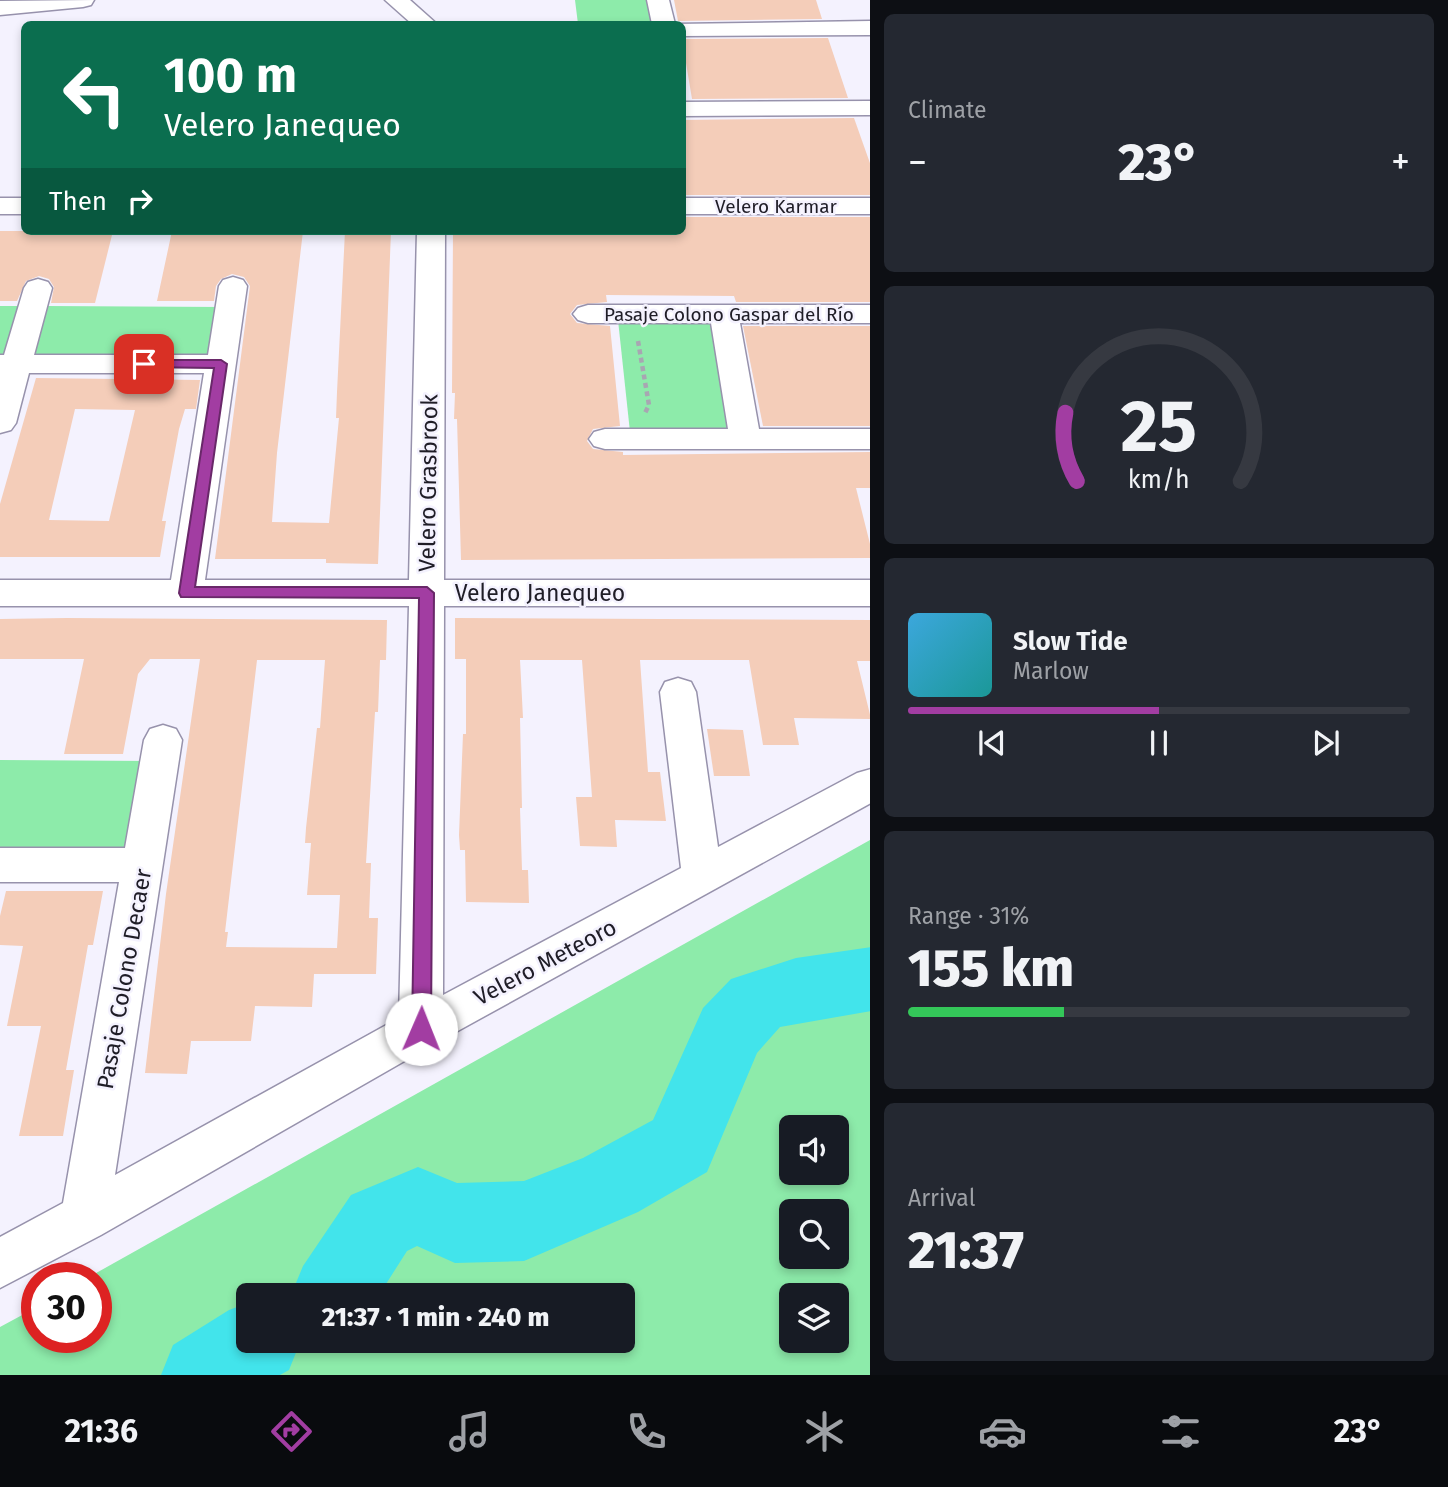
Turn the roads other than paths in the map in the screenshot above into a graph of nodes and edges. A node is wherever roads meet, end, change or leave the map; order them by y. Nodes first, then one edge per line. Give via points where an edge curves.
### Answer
1 (83, 0) edge
2 (396, 0) edge
3 (658, 0) edge
4 (0, 8) edge
5 (421, 21) edge
6 (662, 21) edge
7 (868, 22) edge
8 (686, 29) edge
9 (870, 108) edge
10 (686, 110) edge
11 (0, 205) edge
12 (21, 206) edge
13 (686, 206) edge
14 (870, 206) edge
15 (430, 235) edge
16 (233, 286) dead end
17 (38, 288) dead end
18 (587, 314) dead end
19 (724, 314) junction
20 (870, 314) edge
21 (8, 364) edge
22 (221, 364) junction
23 (0, 423) edge
24 (619, 439) road end
25 (745, 439) junction
26 (870, 439) edge
27 (0, 593) edge
28 (187, 593) junction
29 (427, 593) junction
30 (870, 593) edge
31 (678, 692) dead end
32 (163, 740) dead end
33 (870, 784) edge
34 (0, 865) edge
35 (143, 865) junction
36 (702, 876) junction
37 (421, 1029) junction
38 (84, 1218) junction
39 (0, 1264) edge

1 - 4 street
2 - 5 street
3 - 6 street
7 - 8 street
9 - 10 street
11 - 12 street
13 - 14 street, Velero Karmar
15 - 29 street, Velero Grasbrook
16 - 22 street
17 - 21 street
18 - 19 street, Pasaje Colono Gaspar del Río
19 - 20 street, Pasaje Colono Gaspar del Río
19 - 25 street
21 - 22 street
21 - 23 street
22 - 28 street
24 - 25 street
25 - 26 street
27 - 28 street, Velero Janequeo
28 - 29 street, Velero Janequeo
29 - 30 street, Velero Janequeo
29 - 37 street, Velero Grasbrook
31 - 36 street
32 - 35 street, Pasaje Colono Decaer
33 - 36 street, Velero Meteoro
34 - 35 street
35 - 38 street, Pasaje Colono Decaer
36 - 37 street, Velero Meteoro
37 - 38 street, Velero Meteoro
38 - 39 street, Velero Meteoro

